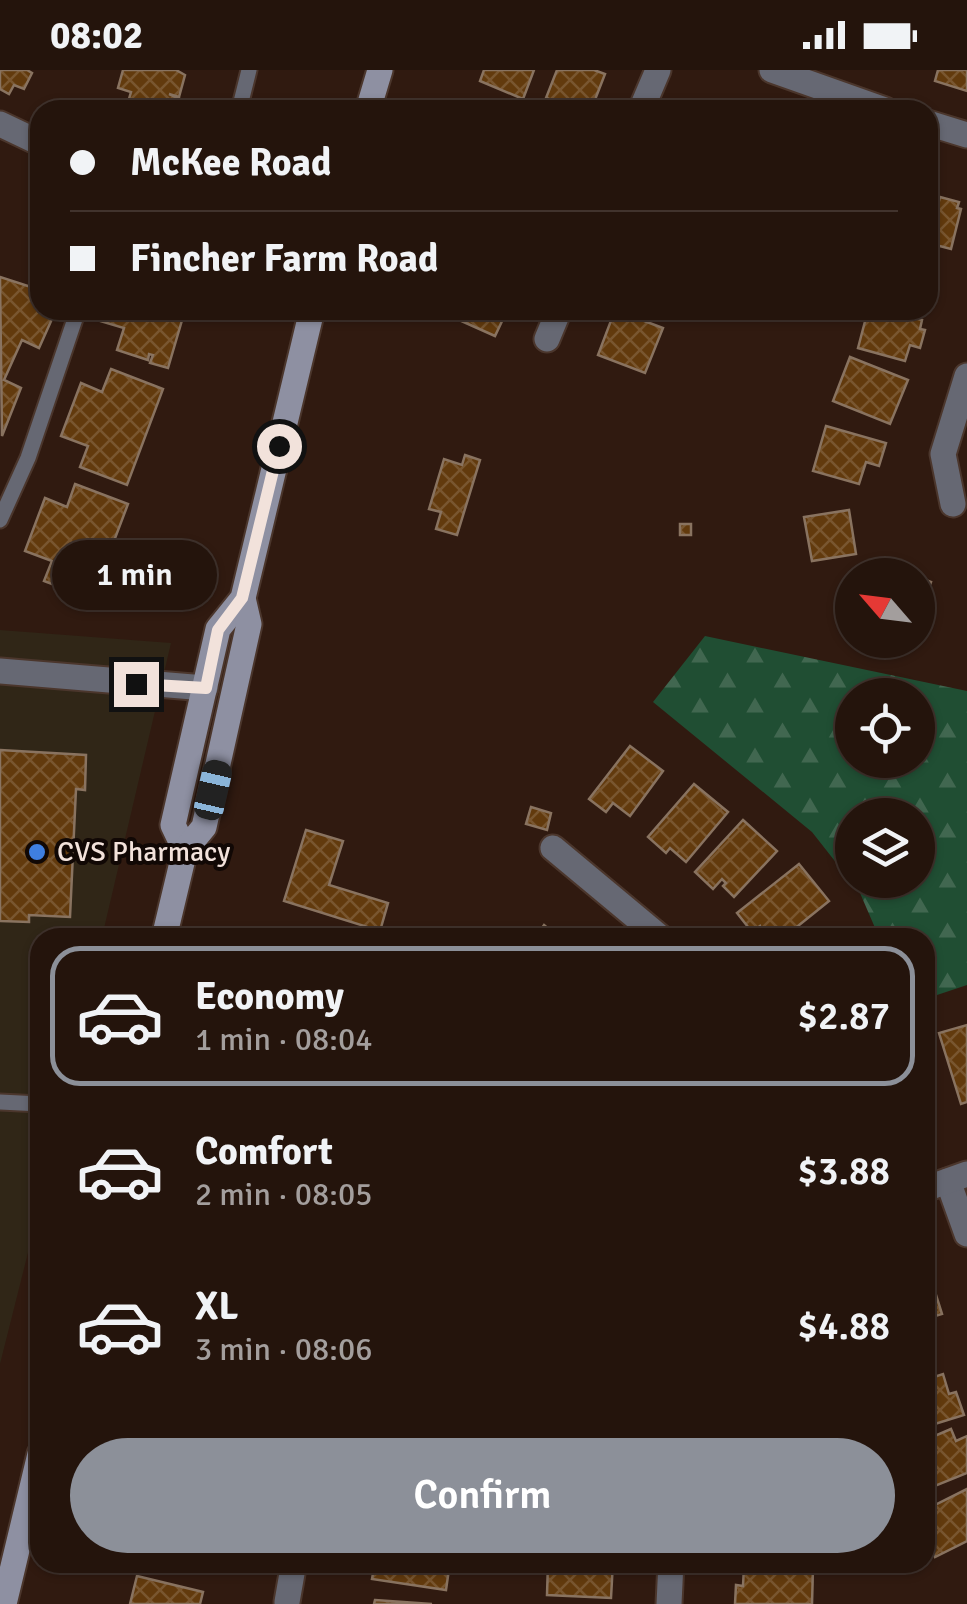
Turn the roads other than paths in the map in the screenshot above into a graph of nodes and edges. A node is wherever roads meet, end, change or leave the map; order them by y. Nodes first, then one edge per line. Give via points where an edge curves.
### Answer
1 (250, 70) edge
2 (380, 70) edge
3 (658, 70) edge
4 (772, 70) edge
5 (242, 100) edge
6 (371, 100) edge
7 (645, 100) edge
8 (856, 100) edge
9 (1, 126) edge
10 (938, 126) edge
11 (967, 135) edge
12 (30, 139) edge
13 (75, 320) edge
14 (310, 320) edge
15 (555, 320) edge
16 (547, 339) dead end
17 (967, 376) edge
18 (952, 504) dead end
19 (0, 520) edge
20 (242, 598) junction
21 (0, 671) edge
22 (206, 688) junction
23 (553, 848) dead end
24 (185, 850) junction
25 (166, 928) edge
26 (649, 928) edge
27 (0, 1102) edge
28 (30, 1104) edge
29 (947, 1181) edge
30 (967, 1234) edge
31 (30, 1496) edge
32 (292, 1573) edge
33 (670, 1573) edge
34 (287, 1602) edge
35 (4, 1604) edge
36 (669, 1604) edge

1 - 5 lane
2 - 6 street
3 - 7 street
4 - 8 street
9 - 12 street
10 - 11 street
13 - 19 lane
14 - 20 street
15 - 16 street
17 - 18 street via 943,454
20 - 22 street via 218,630
20 - 24 street via 249,624 217,772 204,827
21 - 22 street
22 - 24 street via 172,825
23 - 26 street
24 - 25 street
27 - 28 lane
29 - 30 street
31 - 35 street
32 - 34 street
33 - 36 street

